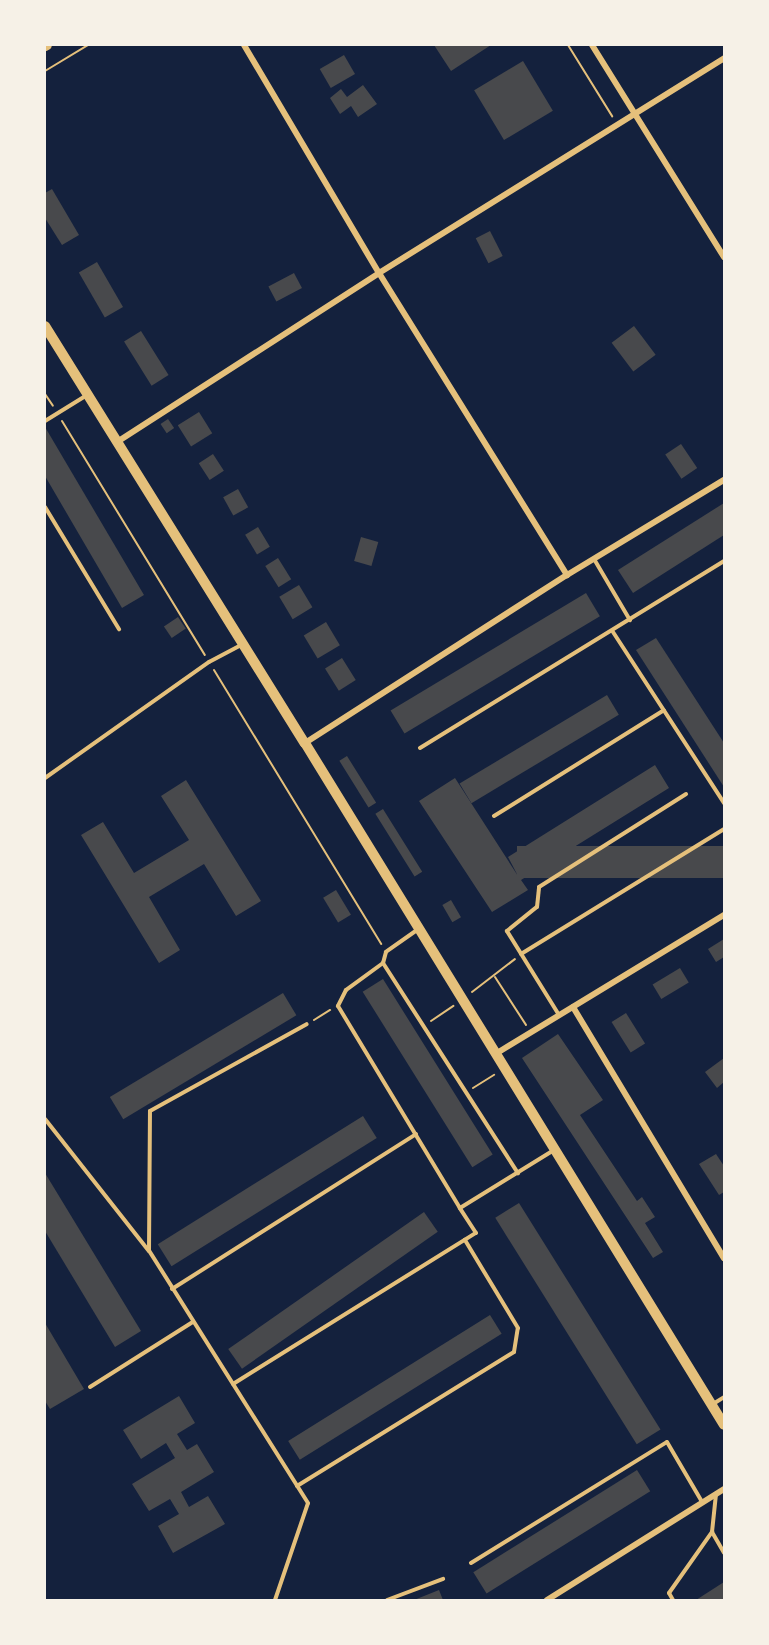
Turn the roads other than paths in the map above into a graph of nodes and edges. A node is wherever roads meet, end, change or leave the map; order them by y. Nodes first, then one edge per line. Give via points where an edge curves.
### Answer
1 (244, 45) edge
2 (592, 45) edge
3 (724, 57) edge
4 (633, 113) junction
5 (724, 257) edge
6 (379, 273) junction
7 (45, 326) edge
8 (88, 394) junction
9 (45, 421) edge
10 (116, 442) junction
11 (724, 480) edge
12 (45, 507) edge
13 (594, 559) junction
14 (724, 561) edge
15 (567, 575) junction
16 (631, 621) junction
17 (119, 629) dead end
18 (613, 632) junction
19 (243, 644) junction
20 (664, 710) junction
21 (305, 742) junction
22 (420, 748) dead end
23 (45, 778) edge
24 (686, 794) dead end
25 (724, 802) edge
26 (494, 816) dead end
27 (724, 829) edge
28 (724, 915) edge
29 (420, 929) junction
30 (521, 954) junction
31 (383, 963) junction
32 (573, 1007) junction
33 (559, 1015) junction
34 (307, 1024) road end
35 (497, 1053) junction
36 (45, 1119) edge
37 (416, 1134) junction
38 (555, 1150) junction
39 (518, 1173) junction
40 (460, 1208) junction
41 (465, 1240) junction
42 (149, 1251) junction
43 (724, 1258) edge
44 (172, 1288) junction
45 (194, 1323) junction
46 (233, 1384) junction
47 (90, 1387) dead end
48 (724, 1397) edge
49 (712, 1405) junction
50 (724, 1425) edge
51 (297, 1486) junction
52 (724, 1489) edge
53 (716, 1493) junction
54 (702, 1502) junction
55 (712, 1532) junction
56 (724, 1553) edge
57 (471, 1563) dead end
58 (443, 1579) dead end
59 (275, 1600) edge
60 (387, 1600) edge
61 (547, 1600) edge
62 (674, 1600) edge

1 - 6 street
2 - 4 street
3 - 4 street
4 - 5 street
4 - 6 street
6 - 10 street
6 - 15 street
7 - 8 main road
8 - 9 lane
8 - 10 main road
10 - 19 main road
11 - 13 street
12 - 17 lane
13 - 15 street
13 - 16 lane
14 - 16 lane
15 - 21 street
16 - 18 lane
18 - 20 lane
18 - 22 lane
19 - 21 main road
19 - 23 lane via 209,662
20 - 25 lane
20 - 26 lane
21 - 29 main road
24 - 30 lane via 539,887 537,907 507,931
27 - 30 lane
28 - 32 street
29 - 31 lane via 386,952
29 - 35 main road
30 - 33 lane
31 - 37 lane via 346,990 338,1006
31 - 39 lane
32 - 33 street
32 - 43 street
33 - 35 street
34 - 42 lane via 150,1111
35 - 38 main road
36 - 42 lane
37 - 40 lane
37 - 44 lane
38 - 39 lane
38 - 49 main road
39 - 40 lane
40 - 41 lane via 476,1233
41 - 46 lane
41 - 51 lane via 518,1328 514,1352
42 - 44 lane
44 - 45 lane
45 - 46 lane
45 - 47 lane
46 - 51 lane
48 - 49 lane
49 - 50 main road
51 - 59 lane via 308,1503
52 - 53 street
53 - 54 street
53 - 55 lane
54 - 57 lane via 667,1442
54 - 61 street
55 - 56 lane
55 - 62 lane via 669,1593
58 - 60 lane

